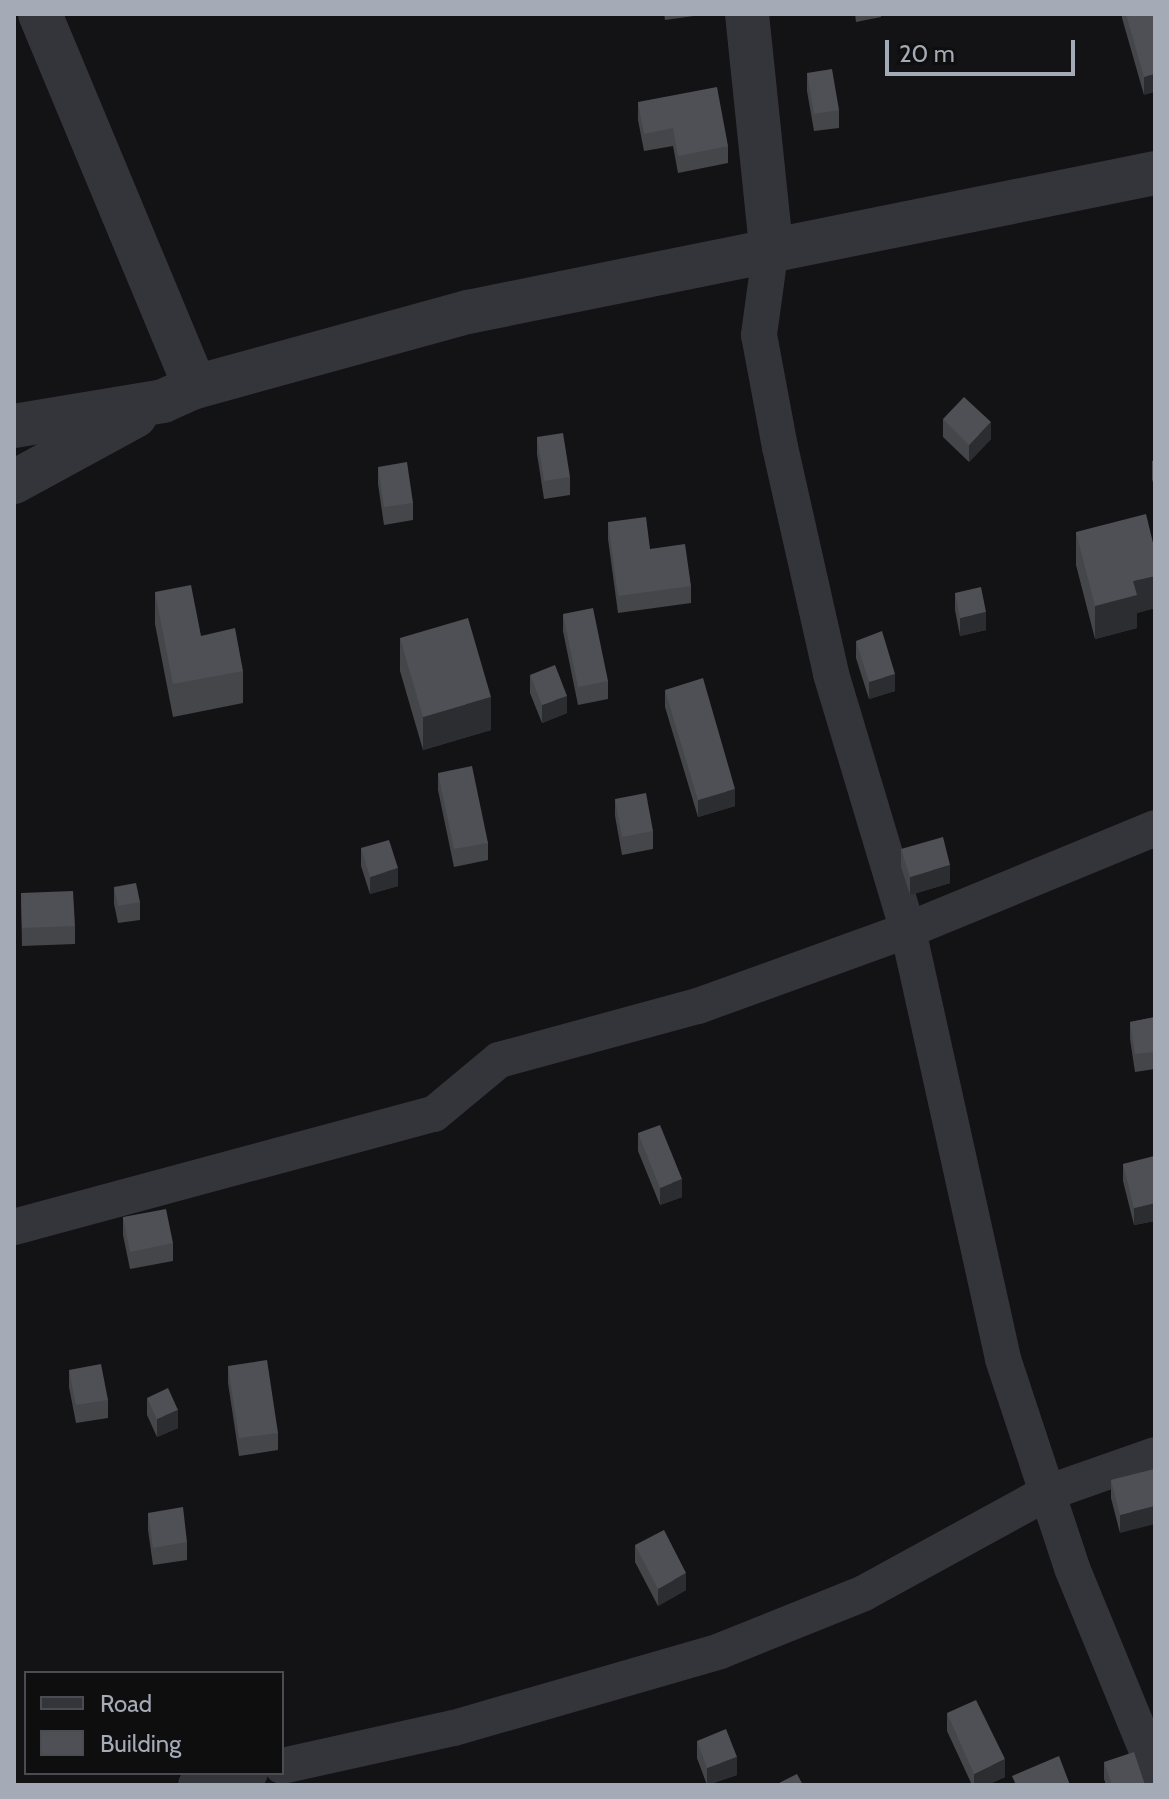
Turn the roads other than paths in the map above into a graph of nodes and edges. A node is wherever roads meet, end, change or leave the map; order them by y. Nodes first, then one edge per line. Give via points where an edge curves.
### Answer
1 (40, 14) edge
2 (747, 14) edge
3 (1155, 173) edge
4 (771, 247) junction
5 (179, 394) junction
6 (14, 426) edge
7 (14, 482) edge
8 (1155, 828) edge
9 (908, 930) junction
10 (14, 1227) edge
11 (1155, 1455) edge
12 (1047, 1493) junction
13 (284, 1766) edge
14 (1155, 1770) edge
15 (241, 1775) edge
16 (196, 1785) edge

1 - 5 street
2 - 4 street
3 - 4 street
4 - 5 street via 468,312
4 - 9 lane via 759,335 778,433 831,674
5 - 6 street
5 - 7 street
8 - 9 lane
9 - 10 lane via 698,1006 499,1060 434,1114
9 - 12 lane via 1003,1359
11 - 12 lane
12 - 13 lane via 864,1593 720,1651 454,1728
12 - 14 lane
15 - 16 lane

